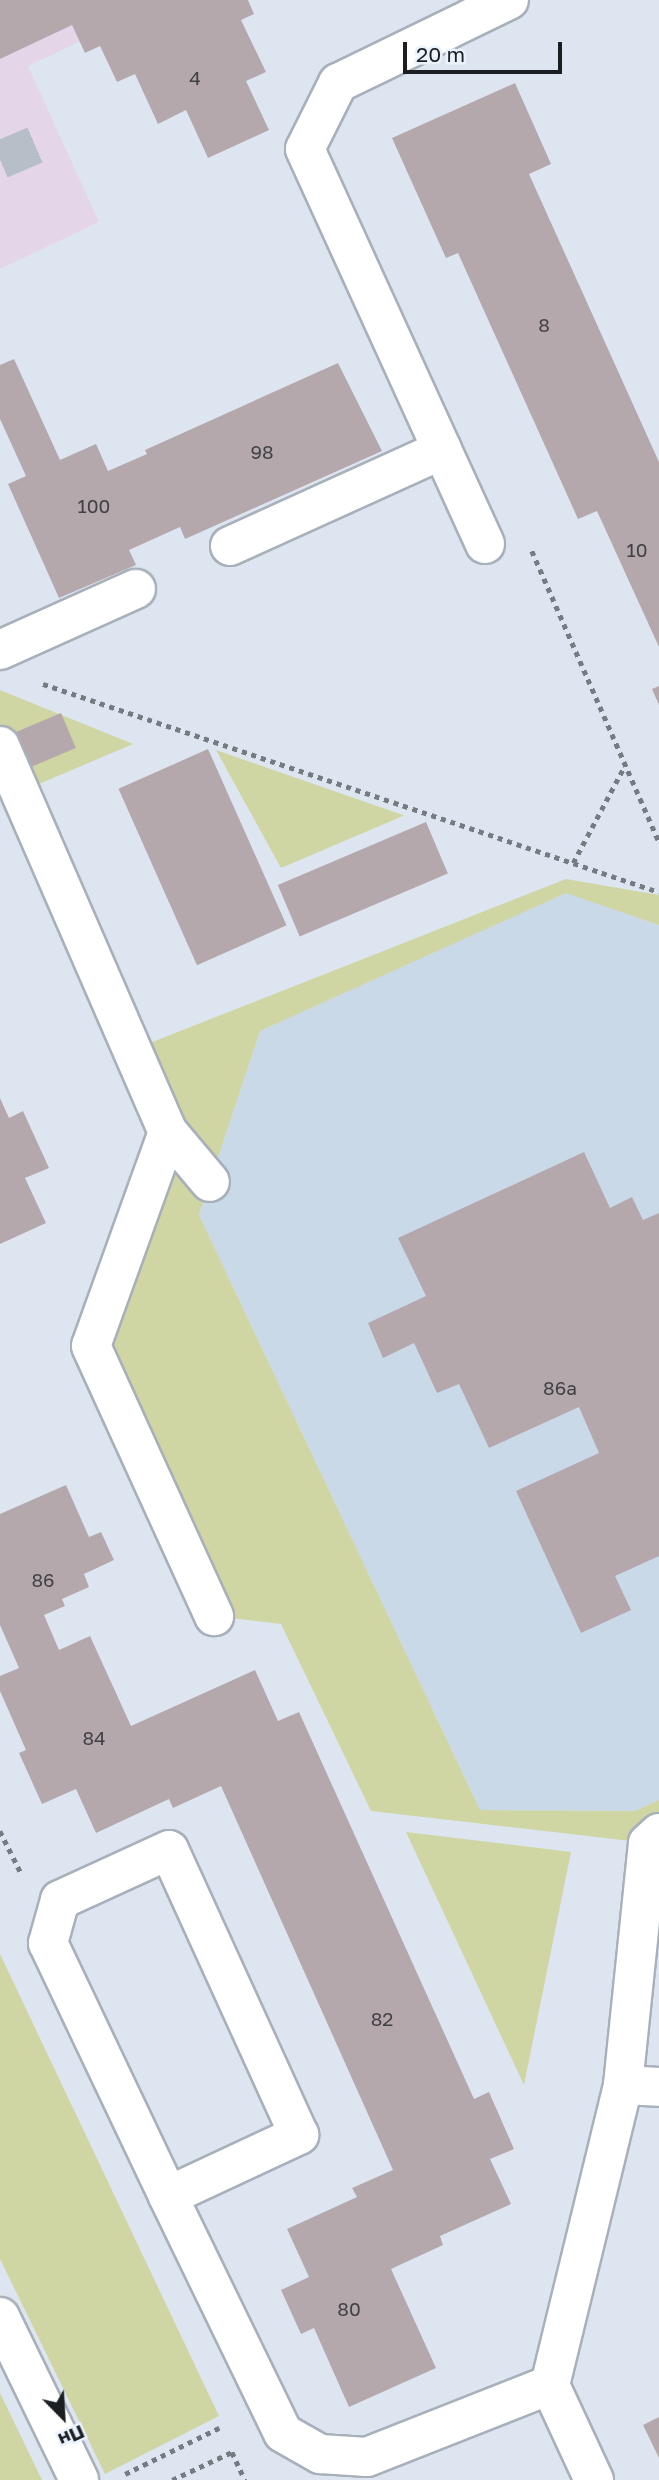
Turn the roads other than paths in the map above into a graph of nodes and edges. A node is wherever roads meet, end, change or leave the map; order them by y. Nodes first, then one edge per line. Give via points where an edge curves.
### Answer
1 (509, 0) edge
2 (442, 450) junction
3 (485, 544) dead end
4 (230, 546) dead end
5 (136, 589) dead end
6 (0, 650) edge
7 (0, 746) edge
8 (167, 1132) junction
9 (210, 1182) dead end
10 (214, 1616) dead end
11 (659, 1833) edge
12 (641, 2086) edge
13 (168, 2196) junction
14 (0, 2317) edge
15 (550, 2385) junction
16 (79, 2480) edge
17 (594, 2480) edge

1 - 2 main road via 338,83 305,149
2 - 3 main road
2 - 4 main road
5 - 6 main road
7 - 8 main road
8 - 9 main road
8 - 10 main road via 91,1346
11 - 12 main road via 648,1843
12 - 15 main road
13 - 13 main road via 48,1943 60,1900 169,1850 299,2135
13 - 15 main road via 283,2432 320,2454 367,2457
14 - 16 main road
15 - 17 main road

